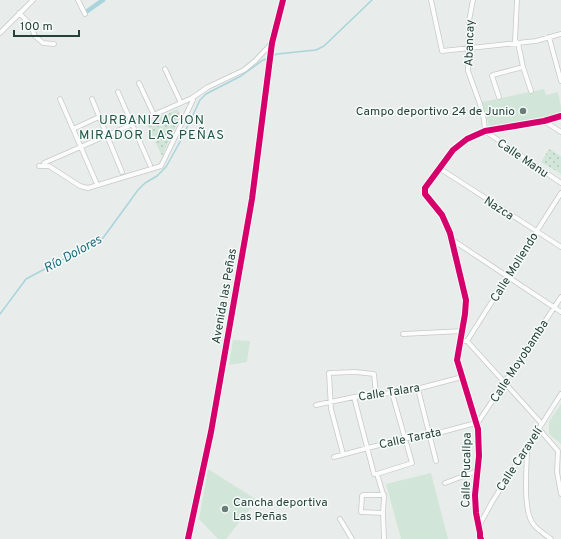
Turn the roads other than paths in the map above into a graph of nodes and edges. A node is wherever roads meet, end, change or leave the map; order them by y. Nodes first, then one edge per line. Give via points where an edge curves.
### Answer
1 (33, 0) edge
2 (78, 0) edge
3 (283, 0) edge
4 (431, 0) edge
5 (473, 0) edge
6 (517, 0) edge
7 (19, 13) junction
8 (85, 14) dead end
9 (0, 33) edge
10 (561, 34) edge
11 (550, 37) junction
12 (272, 43) junction
13 (518, 43) junction
14 (54, 44) dead end
15 (469, 49) junction
16 (523, 67) junction
17 (165, 69) dead end
18 (561, 81) edge
19 (139, 83) dead end
20 (531, 91) dead end
21 (118, 92) dead end
22 (499, 97) dead end
23 (192, 98) junction
24 (60, 99) dead end
25 (92, 99) dead end
26 (181, 103) junction
27 (154, 115) junction
28 (561, 116) edge
29 (99, 117) junction
30 (544, 121) junction
31 (132, 125) junction
32 (73, 129) junction
33 (485, 132) junction
34 (561, 132) edge
35 (107, 136) junction
36 (81, 147) junction
37 (44, 163) dead end
38 (150, 165) dead end
39 (40, 166) dead end
40 (439, 168) junction
41 (122, 172) dead end
42 (96, 182) dead end
43 (561, 183) edge
44 (561, 193) edge
45 (536, 232) junction
46 (451, 238) junction
47 (561, 247) edge
48 (509, 276) junction
49 (561, 297) edge
50 (554, 307) junction
51 (561, 312) edge
52 (463, 331) junction
53 (403, 334) dead end
54 (461, 340) junction
55 (467, 341) junction
56 (462, 377) junction
57 (505, 383) junction
58 (392, 393) junction
59 (419, 393) dead end
60 (561, 394) edge
61 (376, 395) junction
62 (354, 397) junction
63 (330, 402) junction
64 (316, 405) dead end
65 (477, 424) junction
66 (542, 424) junction
67 (539, 429) junction
68 (429, 434) junction
69 (405, 438) junction
70 (368, 447) junction
71 (527, 449) junction
72 (559, 453) edge
73 (343, 454) junction
74 (334, 456) dead end
75 (436, 461) dead end
76 (477, 471) junction
77 (559, 471) edge
78 (377, 474) junction
79 (445, 483) dead end
80 (561, 494) edge
81 (384, 495) junction
82 (382, 513) junction
83 (340, 519) dead end
84 (479, 526) junction
85 (479, 538) edge
86 (188, 539) edge
87 (352, 539) edge
88 (384, 539) edge
89 (551, 539) edge

1 - 7 street
2 - 8 street
3 - 12 street, Avenida las Peñas
4 - 15 street via 442,51
5 - 15 street, Abancay via 469,21
6 - 13 street via 515,41
7 - 9 street
7 - 14 street via 29,23 34,36 43,43
10 - 11 street
11 - 13 street
11 - 18 street
12 - 23 street via 244,70 208,87
12 - 86 street, Avenida las Peñas via 251,207 211,432
13 - 15 street
13 - 16 street
15 - 33 street, Abancay via 469,75 480,104
16 - 20 street
16 - 22 street via 492,76
17 - 26 street
19 - 27 street
21 - 31 street
23 - 26 street
23 - 39 street via 161,166 88,188 80,186 49,166
24 - 32 street
25 - 29 street
26 - 27 street
27 - 31 street
28 - 30 street
29 - 32 street
29 - 35 street
30 - 33 street
30 - 34 street
31 - 35 street
31 - 38 street
32 - 36 street
33 - 40 street via 467,139 456,147
33 - 43 street, Calle Manu
35 - 36 street
35 - 41 street
36 - 37 street
36 - 42 street
40 - 45 street, Nazca
40 - 46 street, Calle Pucallpa via 424,192 442,215
44 - 45 street, Calle Mollendo
45 - 47 street, Nazca
45 - 48 street, Calle Mollendo
46 - 48 street
46 - 52 street, Calle Pucallpa via 466,300
48 - 50 street
48 - 55 street, Calle Mollendo
49 - 50 street, Calle Moyobamba
50 - 51 street
50 - 57 street, Calle Moyobamba
52 - 53 street
52 - 54 street, Calle Pucallpa
54 - 55 street
54 - 56 street, Calle Pucallpa via 457,360
55 - 57 street
56 - 58 street, Calle Talara
56 - 65 street, Calle Pucallpa
57 - 65 street, Calle Moyobamba
57 - 66 street
58 - 61 street, Calle Talara
58 - 69 street
59 - 68 street
60 - 66 street, Calle Caravelí
61 - 62 street, Calle Talara
61 - 63 street via 374,374 329,373
62 - 63 street, Calle Talara
62 - 70 street
63 - 64 street, Calle Talara
63 - 73 street
65 - 68 street, Calle Tarata
65 - 76 street, Calle Pucallpa
66 - 67 street, Calle Caravelí
67 - 71 street, Calle Caravelí
67 - 72 street
68 - 69 street, Calle Tarata
68 - 75 street
69 - 70 street, Calle Tarata
69 - 78 street via 411,463
70 - 73 street, Calle Tarata
70 - 78 street via 374,474
71 - 84 street, Calle Caravelí
71 - 89 street via 526,496 529,515 533,525
72 - 77 street
73 - 74 street, Calle Tarata
76 - 79 street
76 - 84 street, Calle Pucallpa via 475,495
77 - 80 street
78 - 81 street
81 - 82 street
81 - 82 street via 362,496 361,512
82 - 88 street
83 - 87 street
84 - 85 street, Calle Pucallpa

